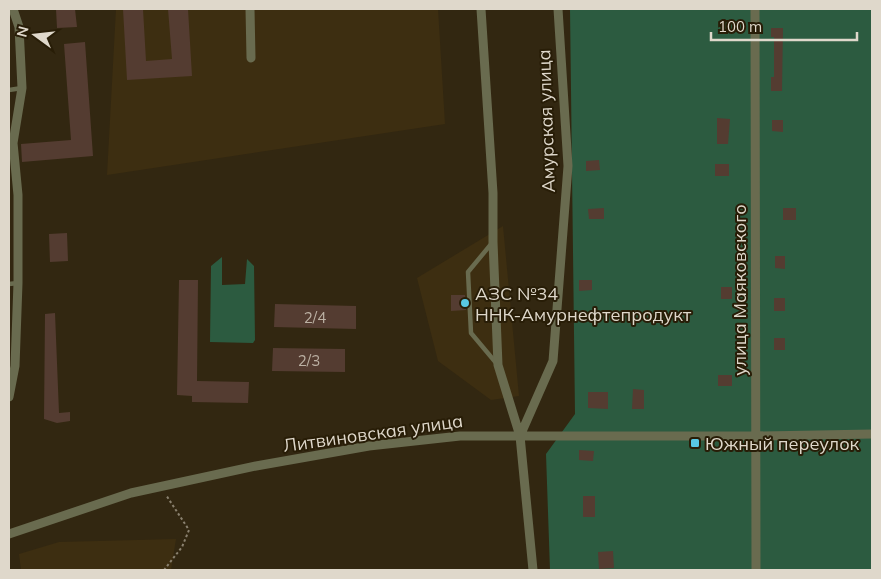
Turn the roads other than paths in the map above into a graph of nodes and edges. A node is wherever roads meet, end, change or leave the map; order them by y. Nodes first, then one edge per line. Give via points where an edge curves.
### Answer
1 (14, 9) edge
2 (250, 9) edge
3 (481, 9) edge
4 (558, 9) edge
5 (755, 9) edge
6 (251, 58) dead end
7 (22, 88) junction
8 (9, 90) edge
9 (493, 242) junction
10 (13, 283) edge
11 (498, 365) junction
12 (15, 366) junction
13 (9, 374) edge
14 (9, 397) edge
15 (872, 434) edge
16 (520, 436) junction
17 (755, 436) junction
18 (9, 534) edge
19 (533, 570) edge
20 (756, 570) edge

1 - 7 street via 19,27
2 - 6 street
3 - 9 street, Амурская улица via 493,193
4 - 16 street, Амурская улица via 568,166 553,361
5 - 17 street, улица Маяковского
7 - 8 lane
7 - 10 street via 13,143 18,195
9 - 11 street, Амурская улица
9 - 11 lane via 468,272 471,333
10 - 12 street
11 - 16 street, Амурская улица
12 - 13 lane
12 - 14 street
15 - 17 street, Литвиновская улица
16 - 17 street, Литвиновская улица
16 - 18 street, Литвиновская улица via 460,436 369,446 256,466 131,493
16 - 19 street, Амурская улица
17 - 20 street, улица Маяковского

